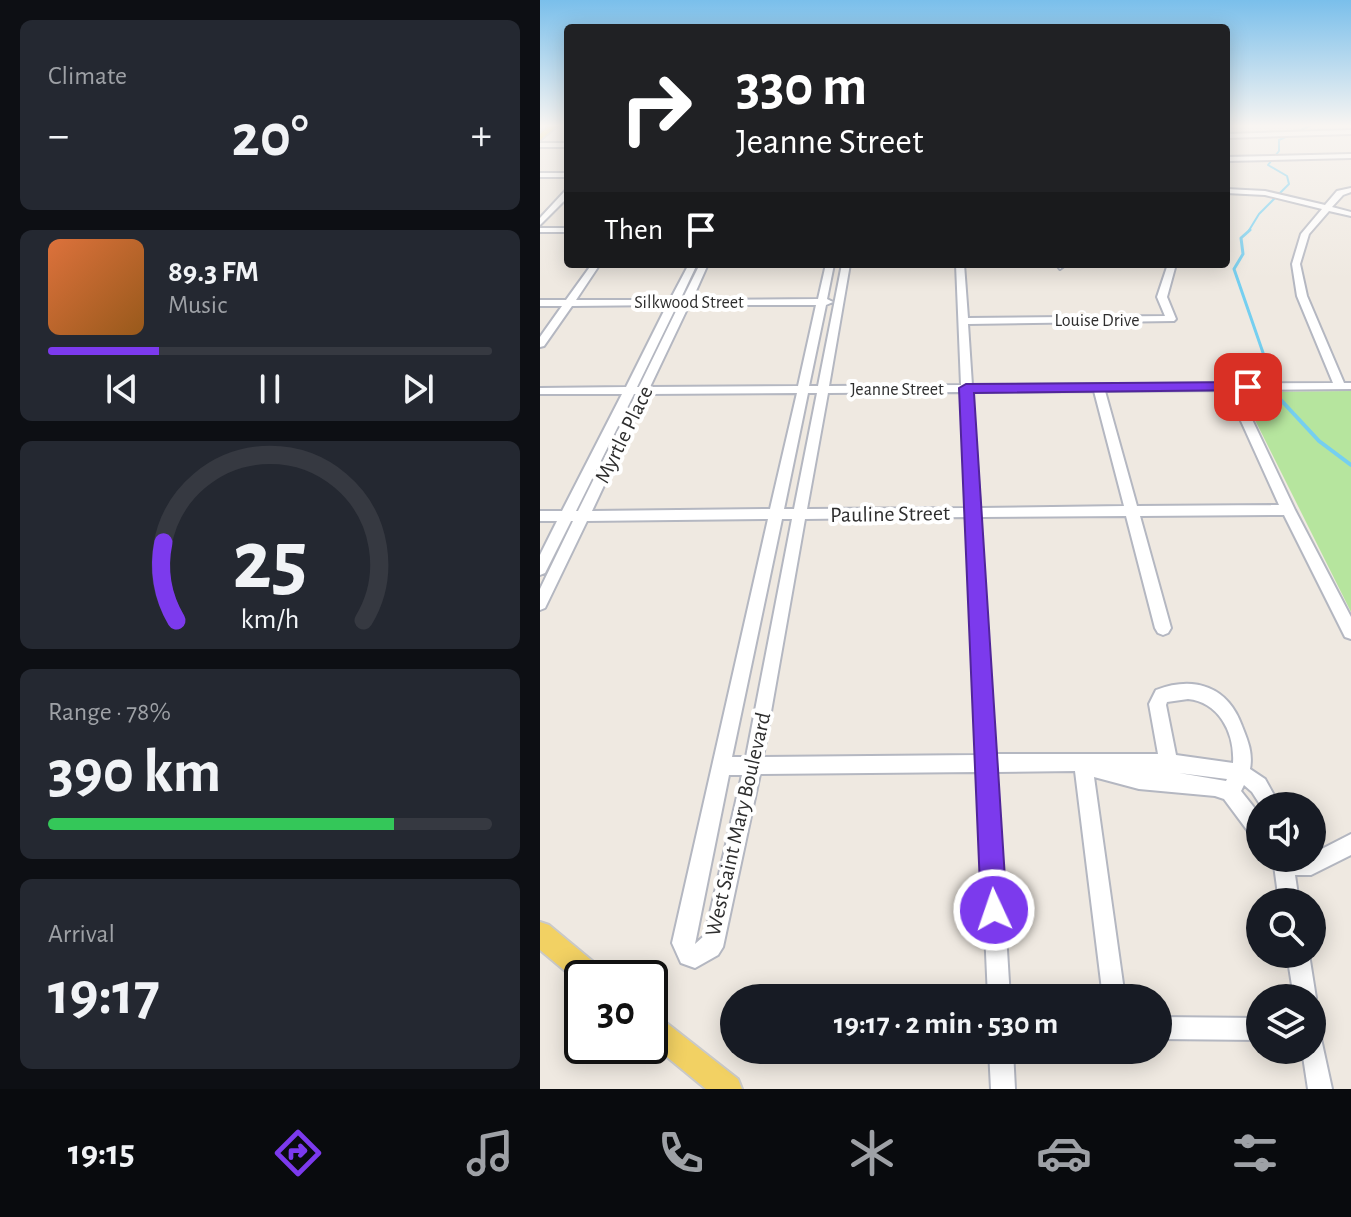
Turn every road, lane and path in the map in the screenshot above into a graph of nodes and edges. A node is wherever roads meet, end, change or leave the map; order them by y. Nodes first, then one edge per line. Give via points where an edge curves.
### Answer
1 (1351, 190) edge
2 (1230, 191) edge
3 (564, 197) edge
4 (1327, 208) junction
5 (1351, 214) edge
6 (540, 223) edge
7 (540, 230) edge
8 (564, 230) edge
9 (593, 268) edge
10 (692, 268) edge
11 (701, 268) edge
12 (829, 268) edge
13 (845, 268) edge
14 (960, 268) edge
15 (1171, 268) edge
16 (839, 301) junction
17 (679, 302) junction
18 (822, 302) junction
19 (540, 303) edge
20 (568, 303) junction
21 (964, 321) junction
22 (540, 344) edge
23 (1346, 386) edge
24 (1231, 387) junction
25 (966, 388) junction
26 (1099, 388) junction
27 (823, 389) junction
28 (630, 390) junction
29 (645, 390) junction
30 (805, 390) junction
31 (540, 391) edge
32 (1288, 510) junction
33 (1133, 511) junction
34 (973, 513) junction
35 (776, 514) junction
36 (799, 514) junction
37 (583, 515) junction
38 (540, 516) edge
39 (567, 516) junction
40 (540, 569) edge
41 (540, 604) edge
42 (1163, 628) dead end
43 (1351, 632) edge
44 (986, 763) junction
45 (753, 765) junction
46 (1083, 765) junction
47 (721, 766) junction
48 (1239, 773) junction
49 (1170, 774) junction
50 (1230, 792) junction
51 (1262, 792) edge
52 (1246, 810) edge
53 (1351, 844) edge
54 (1326, 857) edge
55 (540, 934) edge
56 (571, 960) edge
57 (998, 984) edge
58 (1112, 984) edge
59 (1172, 1028) edge
60 (1246, 1029) edge
61 (668, 1041) edge
62 (1002, 1064) edge
63 (1316, 1064) edge
64 (728, 1089) edge
65 (1003, 1089) edge
66 (1320, 1089) edge

1 - 4 street via 1340,193
2 - 4 street via 1265,193
3 - 6 street
4 - 5 street
4 - 23 street via 1305,234 1296,270 1302,296
7 - 8 street
9 - 20 street
10 - 17 street, Myrtle Place
11 - 17 street, Myrtle Place
12 - 18 street, West Saint Mary Boulevard
13 - 16 street, West Saint Mary Boulevard
14 - 21 street
15 - 21 street, Louise Drive via 1162,297 1171,319
16 - 18 street, Silkwood Street
16 - 27 street, West Saint Mary Boulevard
17 - 18 street, Silkwood Street
17 - 20 street, Silkwood Street
17 - 28 street, Myrtle Place
17 - 29 street, Myrtle Place
18 - 30 street, West Saint Mary Boulevard
19 - 20 street, Silkwood Street
20 - 22 street
21 - 25 street
23 - 24 street, Jeanne Street
24 - 26 street, Jeanne Street
24 - 32 street
25 - 26 street, Jeanne Street
25 - 27 street, Jeanne Street
25 - 34 street
26 - 33 street
27 - 30 street, Jeanne Street
27 - 36 street, West Saint Mary Boulevard
28 - 29 street, Jeanne Street
28 - 31 street, Jeanne Street
28 - 39 street, Myrtle Place
29 - 30 street, Jeanne Street
29 - 37 street, Myrtle Place
30 - 35 street, West Saint Mary Boulevard
32 - 33 street, Pauline Street
32 - 43 street
33 - 34 street, Pauline Street
33 - 42 street
34 - 36 street, Pauline Street
34 - 44 street
35 - 36 street, Pauline Street
35 - 37 street, Pauline Street
35 - 47 street, West Saint Mary Boulevard
36 - 45 street, West Saint Mary Boulevard
37 - 39 street, Pauline Street
37 - 41 street, Myrtle Place
38 - 39 street, Pauline Street
39 - 40 street, Myrtle Place
44 - 45 street
44 - 46 street
44 - 57 street
45 - 47 street
45 - 47 street, West Saint Mary Boulevard via 715,939 695,957 683,943
46 - 49 street via 1139,780
46 - 58 street
48 - 49 street
48 - 49 street via 1242,753 1223,703 1202,694 1167,694 1159,698 1157,710
48 - 50 street
48 - 51 street
49 - 50 street
50 - 52 street
53 - 54 street
55 - 56 main road
59 - 60 street
61 - 64 main road
62 - 65 street
63 - 66 street

